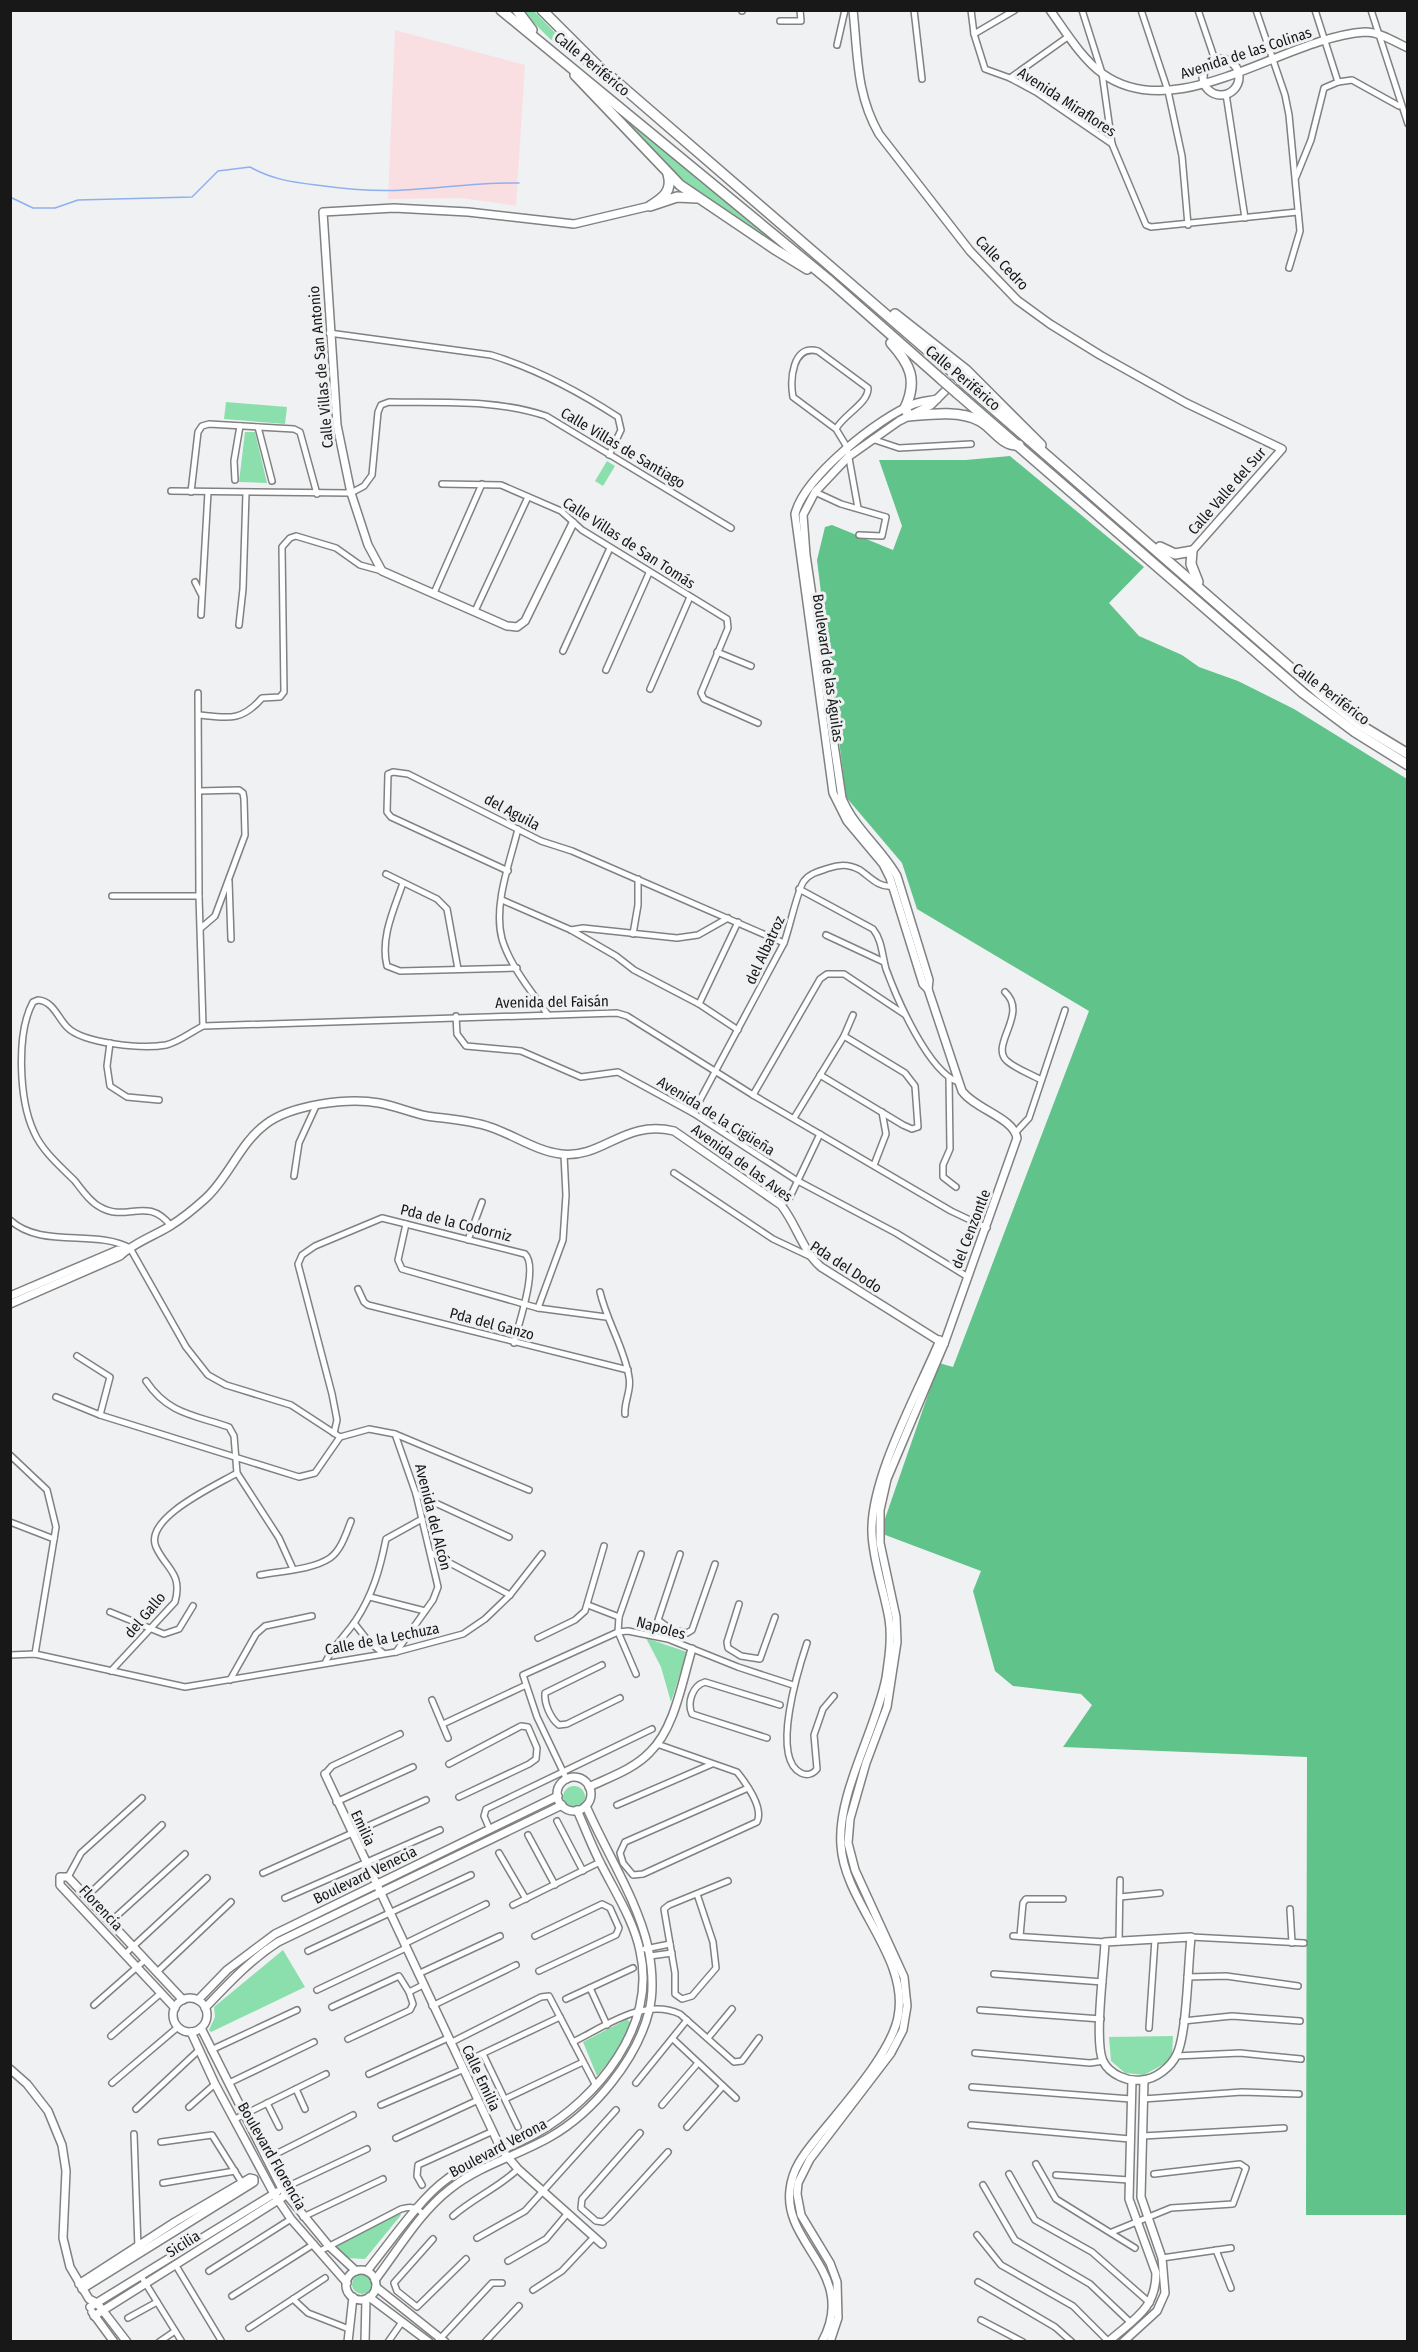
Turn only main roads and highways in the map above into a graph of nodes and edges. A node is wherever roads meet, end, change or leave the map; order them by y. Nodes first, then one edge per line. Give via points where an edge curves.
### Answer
1 (501, 10) edge
2 (517, 10) edge
3 (542, 10) edge
4 (539, 40) junction
5 (554, 51) junction
6 (668, 174) junction
7 (701, 200) junction
8 (830, 281) junction
9 (866, 294) junction
10 (868, 317) junction
11 (1019, 445) junction
12 (1051, 459) junction
13 (1146, 541) junction
14 (1202, 588) junction
15 (1407, 754) edge
16 (1407, 765) edge

1 - 4 highway, Calle Periférico
2 - 4 highway
3 - 9 highway, Calle Periférico via 596,64
4 - 5 highway, Calle Periférico
5 - 6 highway
5 - 8 highway, Calle Periférico
6 - 7 highway
6 - 7 highway via 668,192 650,206 677,197
7 - 8 highway
8 - 10 highway, Calle Periférico
9 - 12 highway, Calle Periférico, bridge
9 - 12 highway via 966,370 1038,441
10 - 11 highway, Calle Periférico, bridge
10 - 11 highway via 910,369 912,388 907,412 966,416 980,421 1009,444
11 - 16 highway, Calle Periférico via 1303,693
12 - 13 highway, Calle Periférico
13 - 14 highway, Calle Periférico
13 - 14 highway via 1175,554 1192,551 1192,570
14 - 15 highway, Calle Periférico via 1341,711

